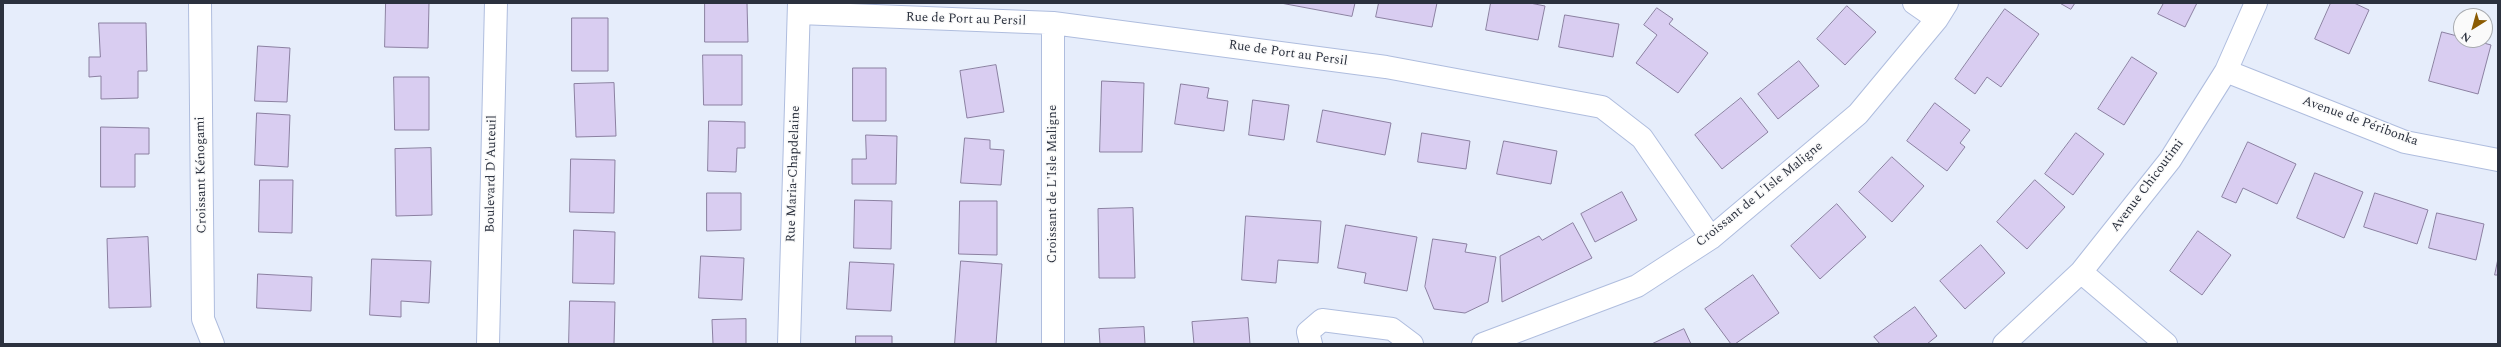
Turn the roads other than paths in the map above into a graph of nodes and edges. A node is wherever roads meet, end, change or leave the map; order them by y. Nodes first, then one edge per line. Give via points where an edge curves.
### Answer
1 (200, 3) edge
2 (496, 3) edge
3 (1914, 3) edge
4 (2256, 3) edge
5 (799, 8) edge
6 (1942, 11) edge
7 (1053, 23) junction
8 (2226, 71) junction
9 (2498, 160) edge
10 (1711, 238) junction
11 (2082, 272) junction
12 (214, 344) edge
13 (488, 344) edge
14 (789, 344) edge
15 (1053, 344) edge
16 (1311, 344) edge
17 (1412, 344) edge
18 (1483, 344) edge
19 (2004, 344) edge
20 (2166, 344) edge

1 - 12 street, Croissant Kénogami via 203,319
2 - 13 street, Boulevard D'Auteuil
3 - 6 street
4 - 8 street, Avenue Chicoutimi
5 - 7 street, Rue de Port au Persil
5 - 14 street, Rue Maria-Chapdelaine
6 - 10 street, Croissant de L'Isle Maligne via 1858,114
7 - 10 street, Rue de Port au Persil via 1386,67 1602,107 1642,138
7 - 15 street, Croissant de L'Isle Maligne
8 - 9 street, Avenue de Péribonka via 2405,142
8 - 11 street, Avenue Chicoutimi via 2170,160
10 - 18 street, Croissant de L'Isle Maligne via 1637,286
11 - 19 street, Avenue Chicoutimi
11 - 20 street
16 - 17 street via 1308,332 1322,320 1392,329

